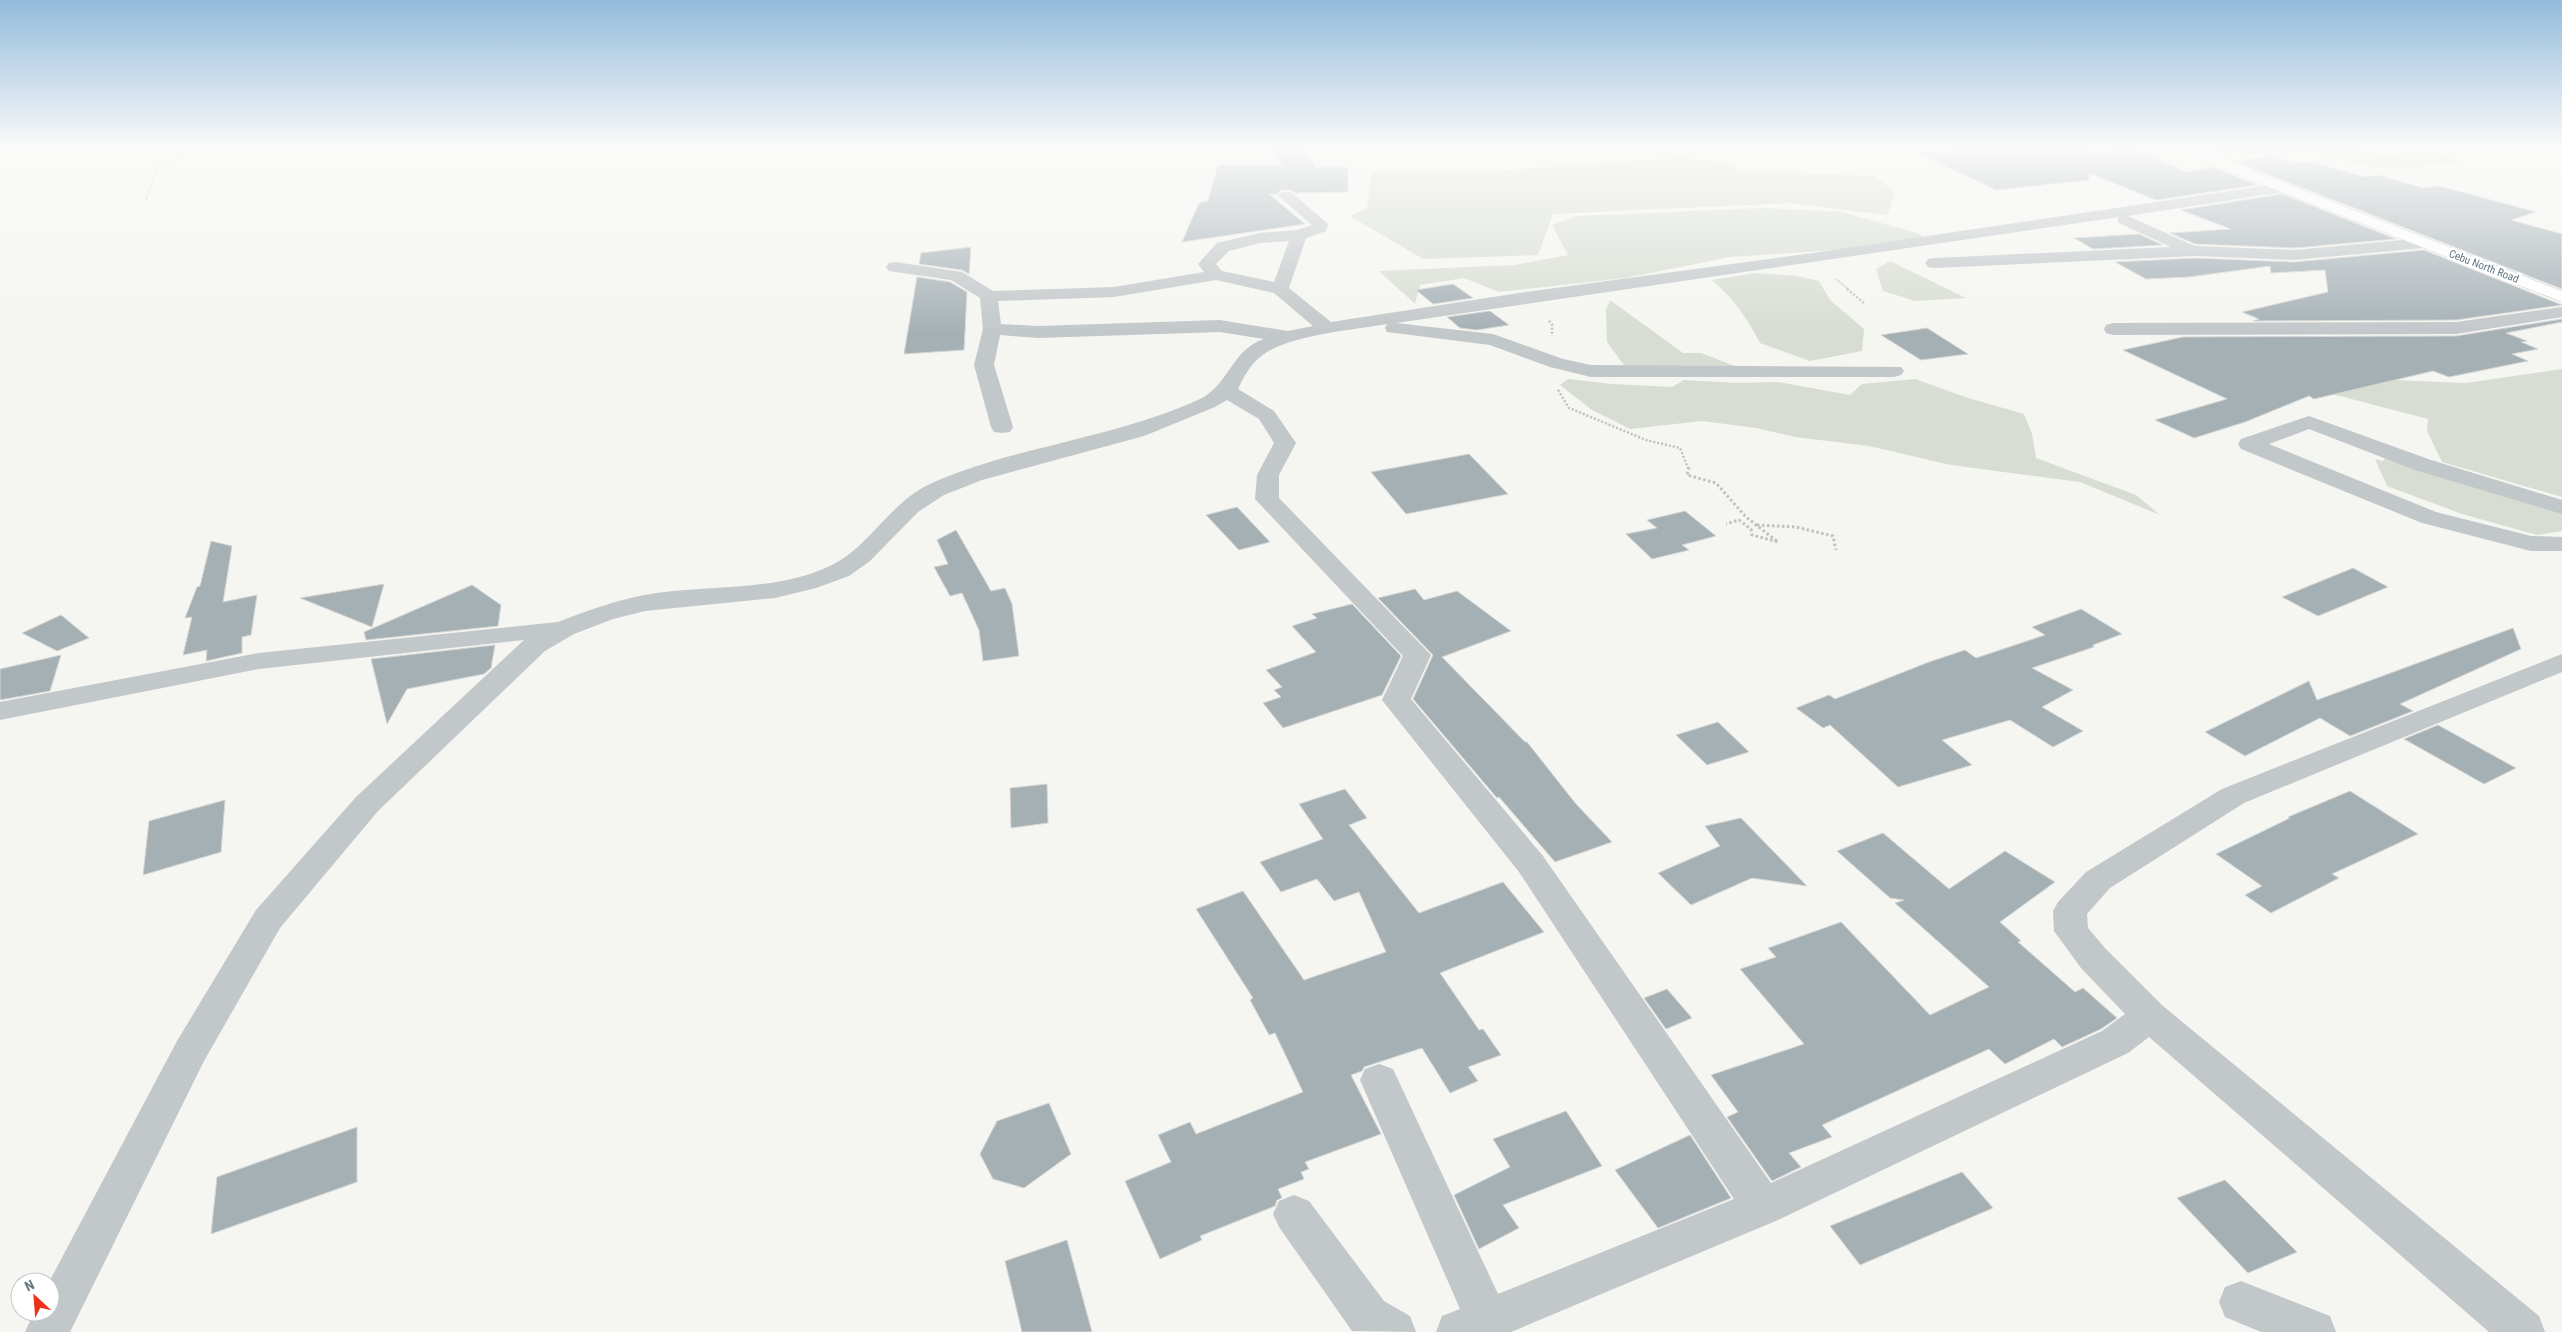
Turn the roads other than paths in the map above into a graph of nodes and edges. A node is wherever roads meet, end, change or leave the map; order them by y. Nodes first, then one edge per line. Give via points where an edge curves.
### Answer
1 (1304, 210) edge
2 (2135, 210) edge
3 (2340, 210) edge
4 (2125, 220) dead end
5 (1300, 235) junction
6 (2424, 243) junction
7 (2195, 251) junction
8 (1934, 263) dead end
9 (895, 267) dead end
10 (1216, 275) junction
11 (1280, 289) junction
12 (988, 296) junction
13 (2562, 297) edge
14 (2562, 312) edge
15 (1362, 323) junction
16 (1327, 328) junction
17 (992, 329) junction
18 (2113, 329) dead end
19 (1288, 337) junction
20 (1894, 371) dead end
21 (1227, 391) junction
22 (1002, 427) dead end
23 (2562, 507) edge
24 (2562, 544) edge
25 (565, 628) junction
26 (2562, 662) edge
27 (0, 711) edge
28 (2150, 1016) junction
29 (1378, 1080) dead end
30 (1763, 1206) junction
31 (1294, 1214) dead end
32 (2241, 1302) dead end
33 (1473, 1326) edge
34 (47, 1332) edge
35 (1394, 1332) edge
36 (2314, 1332) edge
37 (2523, 1332) edge

1 - 5 street via 1320,224 1320,228
2 - 15 street
3 - 6 highway, Cebu North Road
4 - 7 street
5 - 10 street via 1260,238 1223,247 1207,264
5 - 11 street
6 - 7 street via 2294,255
6 - 13 highway, Cebu North Road
7 - 8 street
9 - 12 street via 956,276
10 - 11 street
10 - 12 street via 1114,292
11 - 16 street
12 - 17 street
14 - 18 street via 2456,328
15 - 16 street
15 - 20 street via 1493,340 1591,371
16 - 19 street
17 - 19 street via 1038,332 1220,326
17 - 22 street via 984,365
19 - 21 street via 1252,353
21 - 25 street via 1208,403 1136,431 974,475 936,490 910,507 861,556 840,571 807,583 775,590 645,603 604,613
21 - 30 street via 1267,415 1285,443 1268,475 1267,499 1417,655 1396,700 1531,864
23 - 24 street via 2423,465 2309,422 2249,444 2430,518 2496,536
25 - 27 street via 260,661
25 - 34 street via 536,645 367,804 268,920 190,1052
26 - 28 street via 2233,796 2098,880 2070,911 2071,931
28 - 30 street via 2115,1042
28 - 37 street
29 - 33 street
30 - 33 street
31 - 35 street via 1368,1316
32 - 36 street

